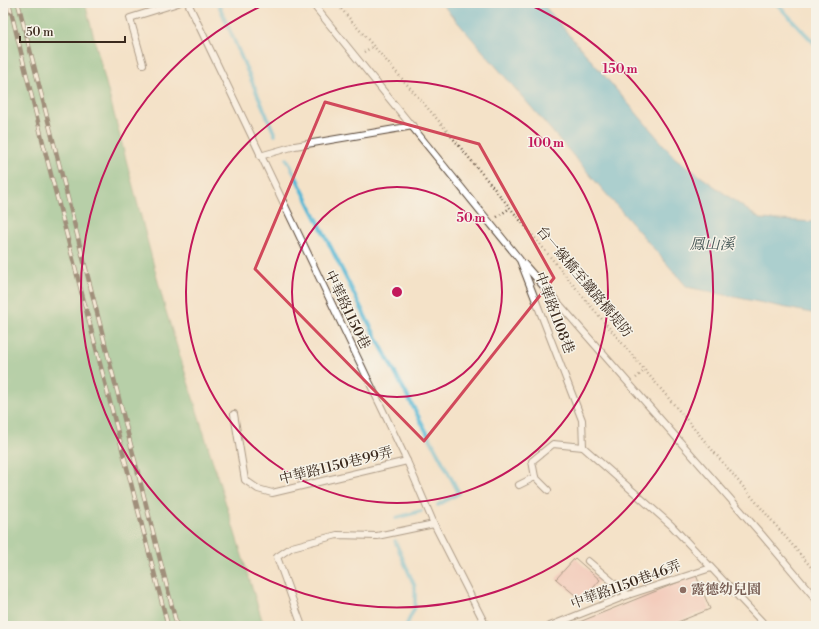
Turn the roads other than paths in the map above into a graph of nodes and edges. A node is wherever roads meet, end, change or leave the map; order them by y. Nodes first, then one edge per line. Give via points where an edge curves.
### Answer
1 (178, 3) edge
2 (188, 3) edge
3 (312, 3) edge
4 (143, 64) dead end
5 (413, 126) junction
6 (260, 156) junction
7 (520, 260) junction
8 (234, 414) dead end
9 (583, 447) junction
10 (407, 461) junction
11 (535, 477) junction
12 (519, 486) dead end
13 (548, 490) dead end
14 (434, 524) junction
15 (588, 561) dead end
16 (711, 568) junction
17 (628, 596) junction
18 (816, 599) edge
19 (302, 626) edge
20 (486, 626) edge
21 (550, 626) edge
22 (766, 626) edge

1 - 4 lane via 130,18
2 - 6 lane, 中華路1150巷
3 - 5 lane, 中華路1108巷
5 - 6 lane via 295,146
5 - 7 lane, 中華路1108巷
6 - 10 lane, 中華路1150巷
7 - 9 lane, 中華路1108巷 via 582,420
7 - 18 lane
8 - 10 lane, 中華路1150巷99弄 via 245,480 258,489 272,493
9 - 11 lane via 553,444 532,461
9 - 16 lane via 671,525
10 - 14 lane, 中華路1150巷
11 - 12 lane
11 - 13 lane
14 - 19 lane via 377,536 337,535 292,547 277,557
14 - 20 lane, 中華路1150巷
15 - 17 lane
16 - 17 lane, 中華路1150巷46弄
16 - 22 lane
17 - 21 lane, 中華路1150巷46弄

